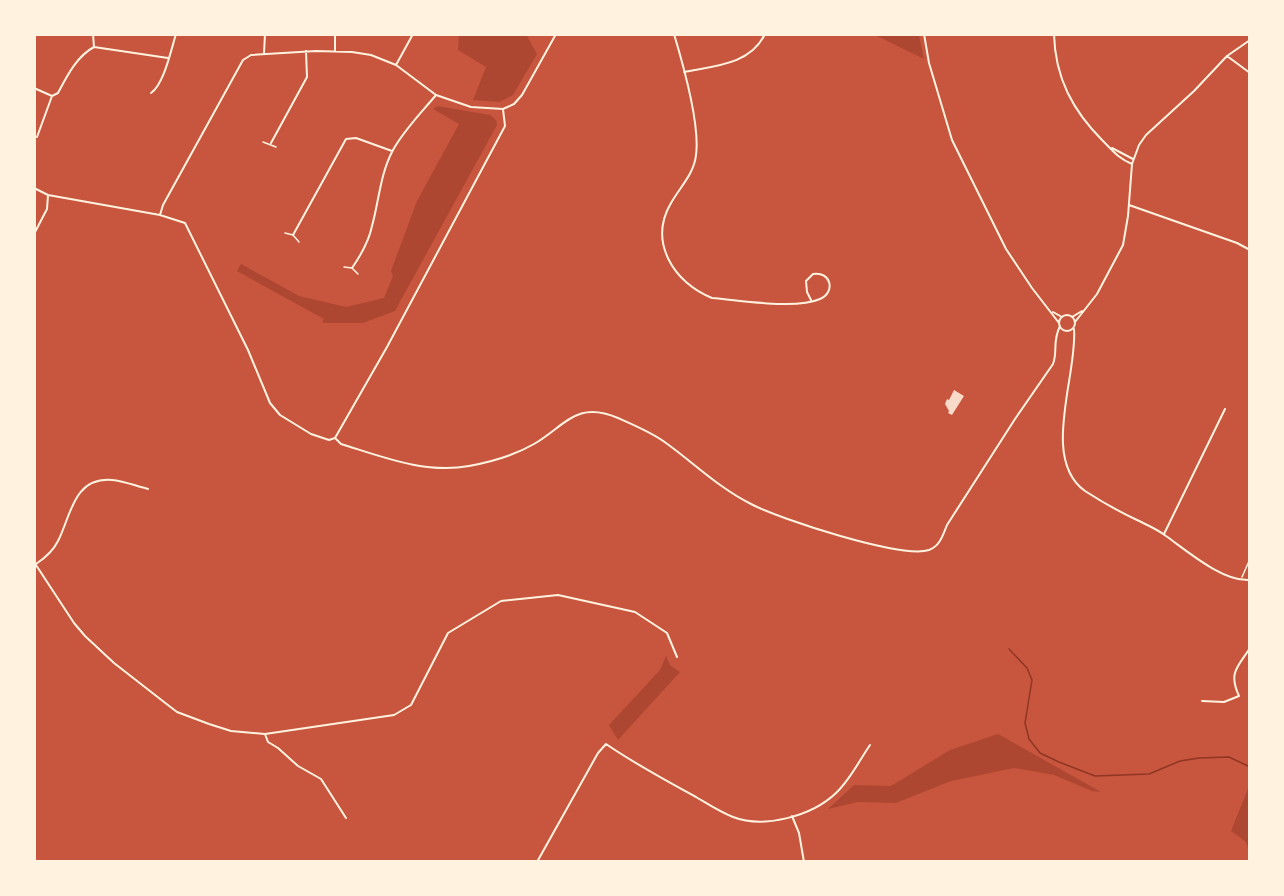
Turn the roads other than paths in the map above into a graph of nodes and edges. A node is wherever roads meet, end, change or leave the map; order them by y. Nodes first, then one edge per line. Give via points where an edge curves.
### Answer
1 (93, 34) edge
2 (176, 34) edge
3 (265, 34) edge
4 (335, 34) edge
5 (413, 34) edge
6 (556, 34) edge
7 (674, 34) edge
8 (765, 34) edge
9 (924, 34) edge
10 (1054, 34) edge
11 (1250, 40) edge
12 (94, 47) junction
13 (306, 51) junction
14 (335, 51) junction
15 (264, 53) junction
16 (1227, 56) junction
17 (168, 58) junction
18 (396, 65) junction
19 (684, 72) junction
20 (1250, 73) edge
21 (34, 88) edge
22 (151, 93) dead end
23 (436, 95) junction
24 (52, 96) junction
25 (503, 109) junction
26 (37, 137) dead end
27 (263, 142) dead end
28 (271, 144) junction
29 (276, 147) dead end
30 (1109, 147) junction
31 (393, 151) junction
32 (1133, 159) junction
33 (1132, 164) junction
34 (34, 188) edge
35 (48, 195) junction
36 (1129, 205) junction
37 (160, 215) junction
38 (285, 233) dead end
39 (34, 234) edge
40 (293, 235) junction
41 (299, 242) dead end
42 (1250, 250) edge
43 (344, 267) dead end
44 (352, 268) junction
45 (358, 274) dead end
46 (811, 300) junction
47 (1050, 310) junction
48 (1083, 310) junction
49 (1062, 317) junction
50 (1072, 317) junction
51 (1075, 322) junction
52 (1059, 325) junction
53 (1074, 329) junction
54 (1065, 331) junction
55 (1074, 338) junction
56 (1055, 339) junction
57 (1225, 409) dead end
58 (335, 438) junction
59 (148, 489) dead end
60 (1164, 534) junction
61 (35, 563) edge
62 (1250, 580) edge
63 (1250, 648) edge
64 (676, 657) dead end
65 (1202, 701) dead end
66 (265, 734) junction
67 (870, 745) dead end
68 (792, 816) junction
69 (346, 818) dead end
70 (537, 861) edge
71 (804, 861) edge

1 - 12 street
2 - 17 street
3 - 15 street
4 - 14 street
5 - 18 street
6 - 25 street via 522,95
7 - 19 street
8 - 19 street via 757,47 740,60
9 - 47 street via 952,140 1006,249
10 - 30 street via 1057,68 1065,91
11 - 16 street
12 - 17 street
12 - 24 street
13 - 14 street
13 - 15 street
13 - 28 street via 307,78
14 - 18 street via 352,51
15 - 37 street via 243,60
16 - 20 street
16 - 32 street via 1146,135
17 - 22 street via 161,81
18 - 23 street
19 - 46 street via 697,149 690,175 670,205 662,233 664,251 673,269 685,283 712,298 799,304
21 - 24 street
23 - 25 street via 471,106
23 - 31 street
24 - 26 street
25 - 58 street via 505,126
27 - 28 lane
28 - 29 lane
30 - 32 street
30 - 33 street
31 - 40 street via 356,138 346,139
31 - 44 street via 382,178 372,228
32 - 33 street
33 - 36 street
34 - 35 street
35 - 37 street
35 - 39 street via 47,209
36 - 42 street
36 - 48 street via 1119,255
37 - 58 street via 188,227 270,404 311,434
38 - 40 lane
40 - 41 lane
43 - 44 lane
44 - 45 lane
46 - 46 street via 806,281 813,274 822,273 830,283 829,290 821,298
47 - 49 street
47 - 52 street
48 - 50 street
48 - 51 street
49 - 50 street
49 - 52 street
50 - 51 street
51 - 53 street
52 - 54 street
52 - 56 street
53 - 54 street
53 - 55 street
54 - 55 street
54 - 56 street
55 - 60 street via 1063,433 1069,473 1084,490
56 - 58 street via 1053,364 1014,419 942,539 921,552 880,546 781,518 704,475 665,442 616,417 588,411 574,415 533,445 494,461 468,466 434,469 405,463 341,444
57 - 60 street
59 - 61 street via 110,480 85,489 72,503 58,541
60 - 62 street via 1226,575
61 - 66 street via 85,636 177,712 231,731
63 - 65 street via 1236,667 1233,679 1239,696 1224,702
64 - 66 street via 667,633 635,612 558,595 501,601 448,633 411,705 394,715
66 - 69 street via 268,742 321,779
67 - 68 street via 835,794
68 - 70 street via 762,821 733,817 634,764 606,744
68 - 71 street

